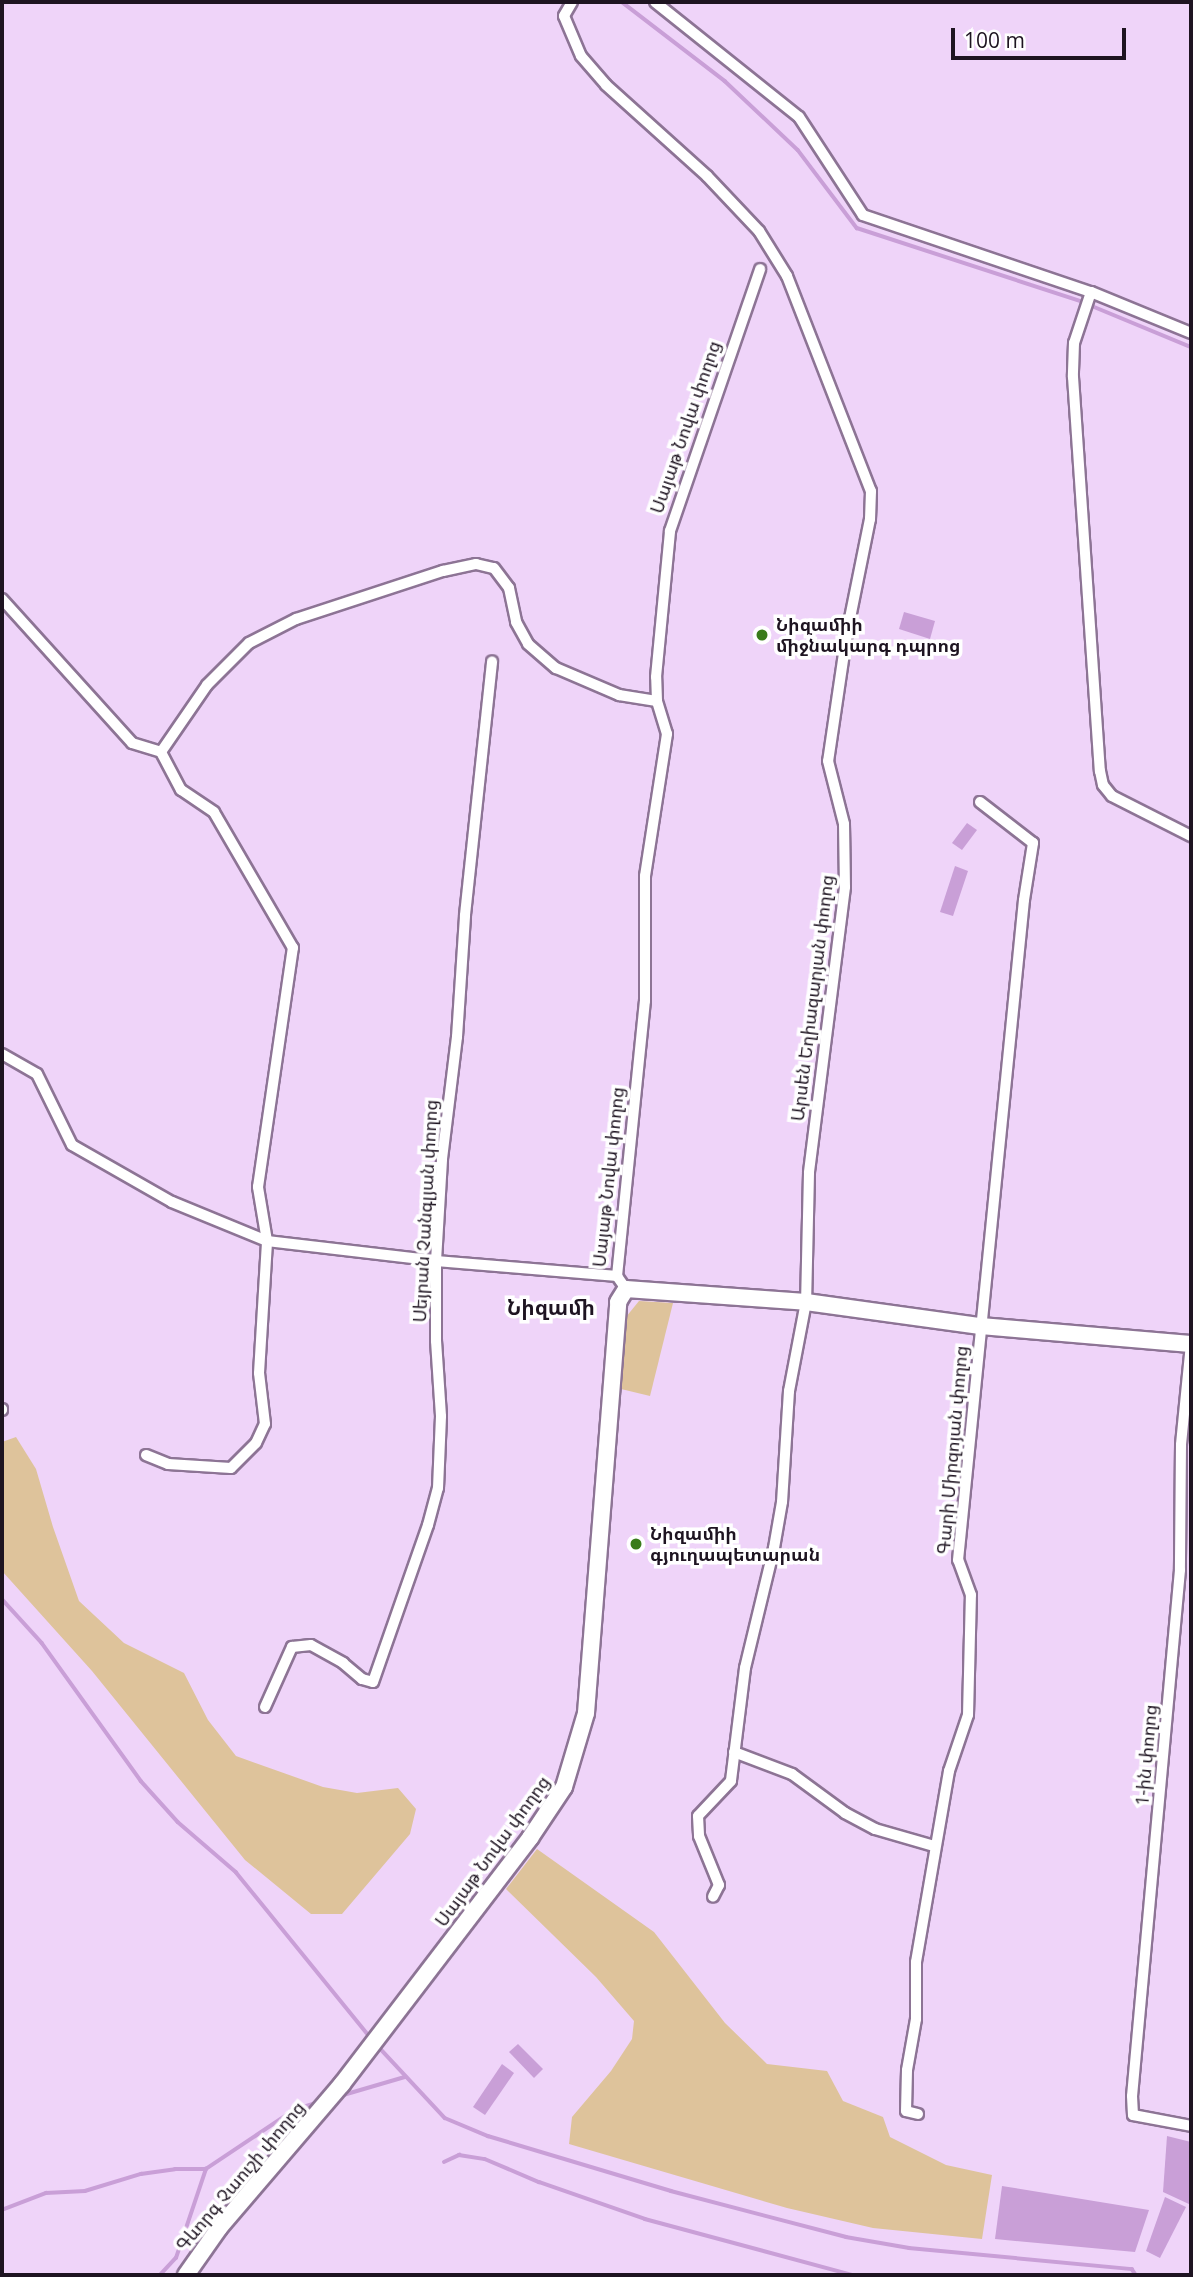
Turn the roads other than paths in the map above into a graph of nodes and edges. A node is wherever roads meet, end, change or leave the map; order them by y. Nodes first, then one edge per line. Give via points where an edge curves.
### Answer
1 (572, 2) edge
2 (655, 2) edge
3 (760, 269) dead end
4 (1091, 292) junction
5 (1191, 332) edge
6 (2, 599) edge
7 (492, 661) dead end
8 (657, 701) junction
9 (161, 752) junction
10 (980, 802) dead end
11 (1191, 836) edge
12 (2, 1054) edge
13 (267, 1241) junction
14 (436, 1261) junction
15 (621, 1283) junction
16 (806, 1302) junction
17 (979, 1326) junction
18 (1191, 1343) edge
19 (146, 1455) dead end
20 (265, 1707) dead end
21 (734, 1752) junction
22 (934, 1846) junction
23 (713, 1897) dead end
24 (342, 2084) joint
25 (918, 2114) dead end
26 (1189, 2125) edge
27 (186, 2275) edge

1 - 16 street, Արսեն Եղիազարյան փողոց via 564,16 581,55 606,85 759,230 787,276 871,491 828,761 844,824 845,887 809,1173
2 - 4 street via 799,117 863,215
3 - 8 street, Սայաթ Նովա փողոց via 670,531
4 - 5 street
4 - 11 street via 1074,343 1073,377 1100,771 1112,796
6 - 9 street via 132,743
7 - 14 street, Սեյրան Չանգլյան փողոց via 442,1159
8 - 9 street via 619,695 556,668 528,644 516,622 509,588 494,568 476,564 296,619 249,643 207,685
8 - 15 street, Սայաթ Նովա փողոց via 667,734 645,876 645,1001
9 - 13 street via 181,790 214,812 293,948 258,1187
10 - 17 street, Գարի Միրզոյան փողոց via 1033,843
12 - 13 street via 37,1074 72,1145 172,1202
13 - 14 street
13 - 19 street via 259,1374 265,1424 256,1443 231,1468 168,1464
14 - 15 street
14 - 20 street, Սեյրան Չանգլյան փողոց via 441,1416 438,1488 373,1682 311,1646 292,1647
15 - 16 main road
15 - 24 main road, Սայաթ Նովա փողոց via 586,1713 574,1761 564,1787 530,1838
16 - 17 main road
16 - 21 street, Արսեն Եղիազարյան փողոց via 789,1391 780,1514 745,1668
17 - 18 main road
17 - 22 street, Գարի Միրզոյան փողոց via 958,1560 971,1595 968,1715 949,1771
18 - 26 street, 1-ին փողոց via 1181,1445 1180,1570 1132,2096 1133,2115
21 - 22 street via 792,1774 875,1829
21 - 23 street, Արսեն Եղիազարյան փողոց via 731,1781 698,1816 699,1836 719,1885
22 - 25 street, Գարի Միրզոյան փողոց via 916,1962 916,2019 907,2070 906,2111
24 - 27 main road, Գևորգ Չաուշի փողոց via 219,2228

